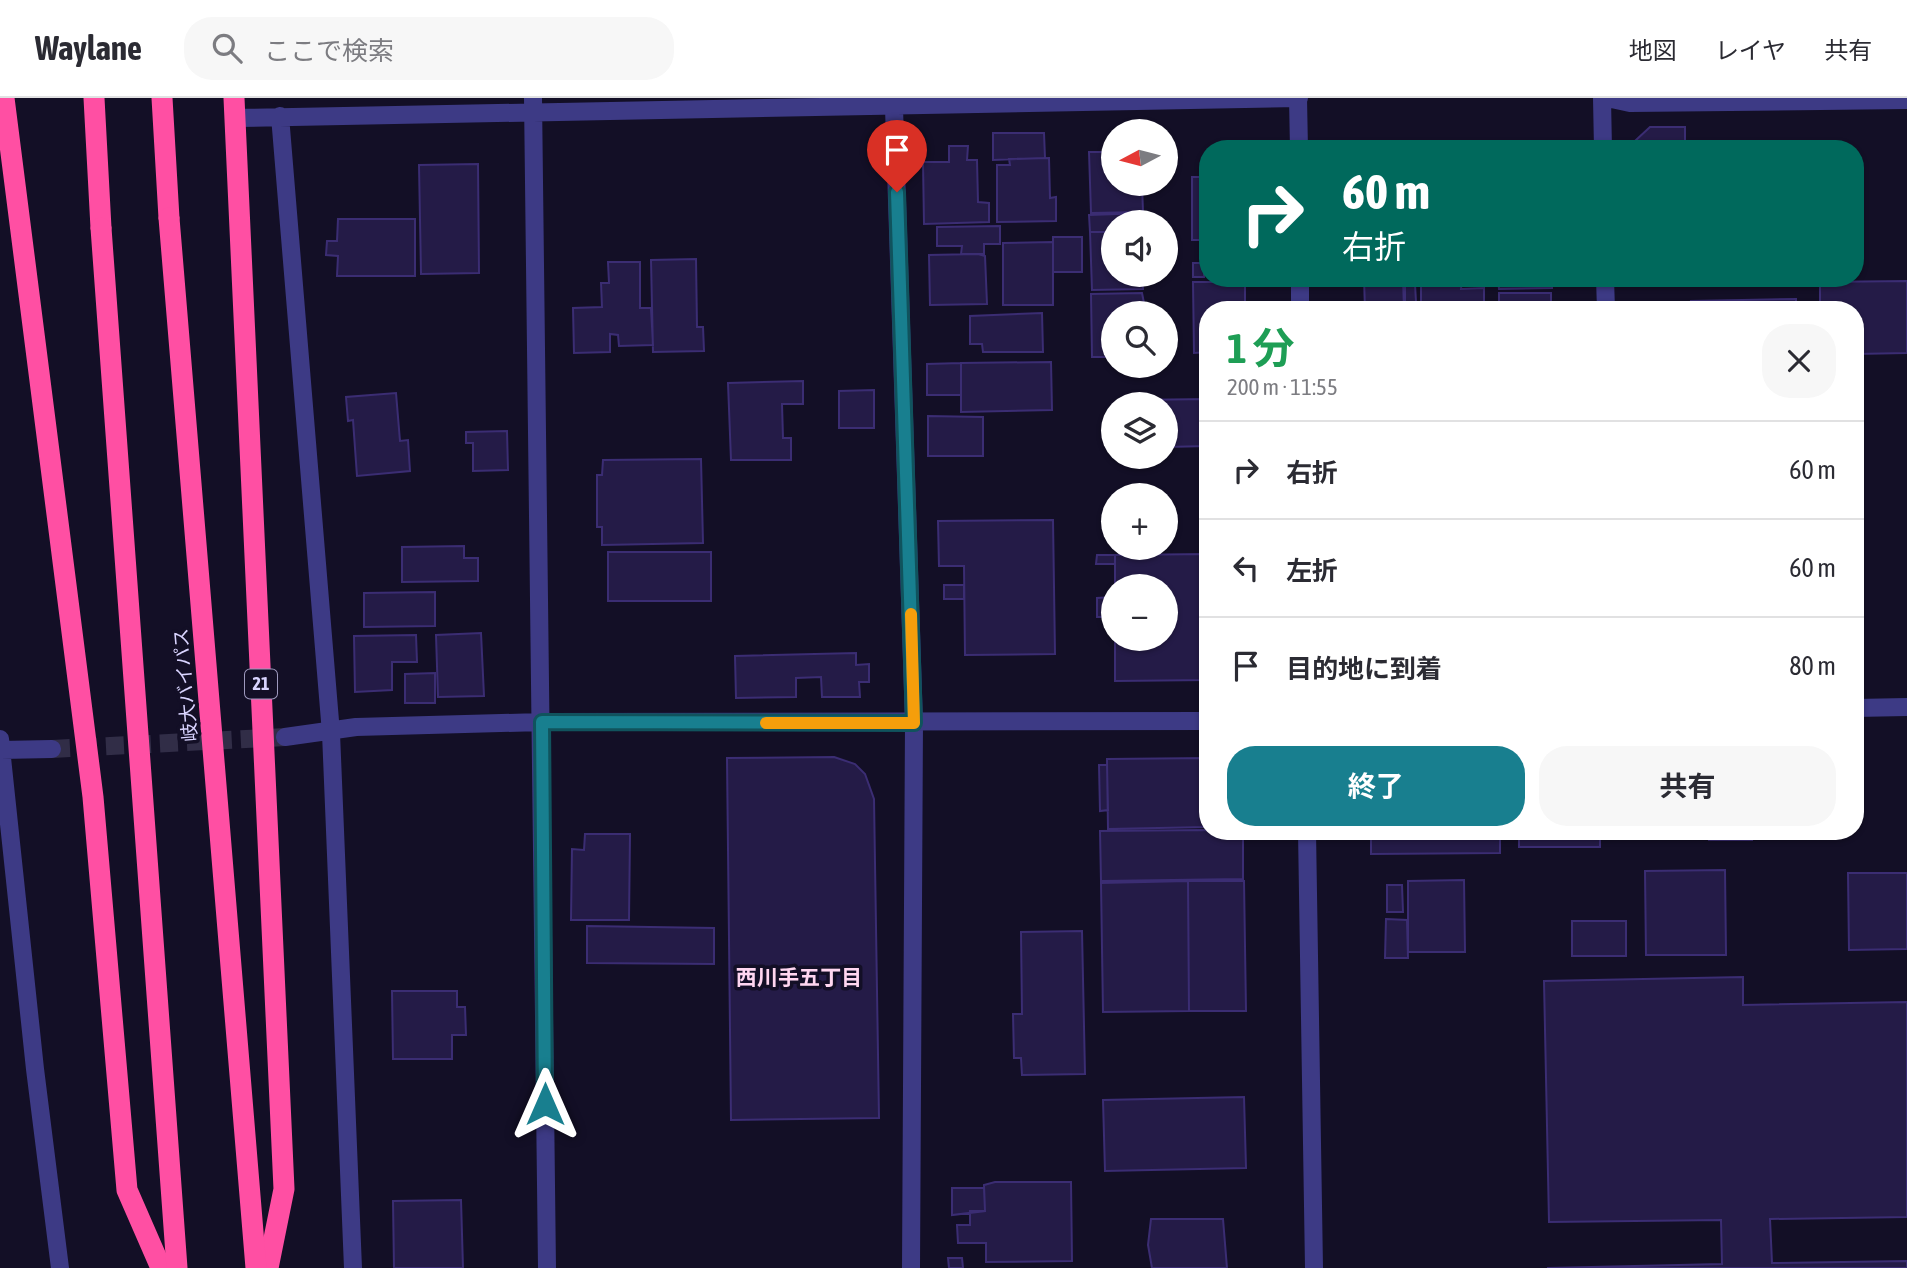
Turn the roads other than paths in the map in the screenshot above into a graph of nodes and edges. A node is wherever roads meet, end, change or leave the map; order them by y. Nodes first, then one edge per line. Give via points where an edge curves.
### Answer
1 (93, 98) edge
2 (162, 98) edge
3 (1298, 98) edge
4 (1605, 98) edge
5 (1072, 100) edge
6 (1907, 100) edge
7 (534, 105) edge
8 (3, 108) edge
9 (235, 108) edge
10 (894, 108) junction
11 (280, 116) junction
12 (1299, 140) edge
13 (1603, 140) edge
14 (1864, 708) edge
15 (1907, 708) edge
16 (542, 722) junction
17 (1199, 722) edge
18 (914, 723) junction
19 (331, 733) junction
20 (285, 737) tunnel mouth
21 (1, 744) edge
22 (52, 749) tunnel mouth
23 (1307, 840) edge
24 (60, 1268) edge
25 (161, 1268) edge
26 (177, 1268) edge
27 (256, 1268) edge
28 (268, 1268) edge
29 (353, 1268) edge
30 (547, 1268) edge
31 (911, 1268) edge
32 (1314, 1268) edge

1 - 26 highway, bridge
2 - 27 highway, 岐大バイパス, bridge
3 - 5 street
3 - 12 street
4 - 6 street via 1630,103
4 - 13 street
5 - 10 street
7 - 10 street
7 - 11 street
7 - 16 street
8 - 25 highway via 93,797 127,1190
9 - 11 street
9 - 28 highway, 21 via 284,1189
10 - 18 street
11 - 19 street
14 - 15 street
16 - 18 street
16 - 19 street via 356,727
16 - 30 street
17 - 18 street
18 - 31 street
19 - 20 street
19 - 29 street
21 - 22 street
21 - 24 street
23 - 32 street

